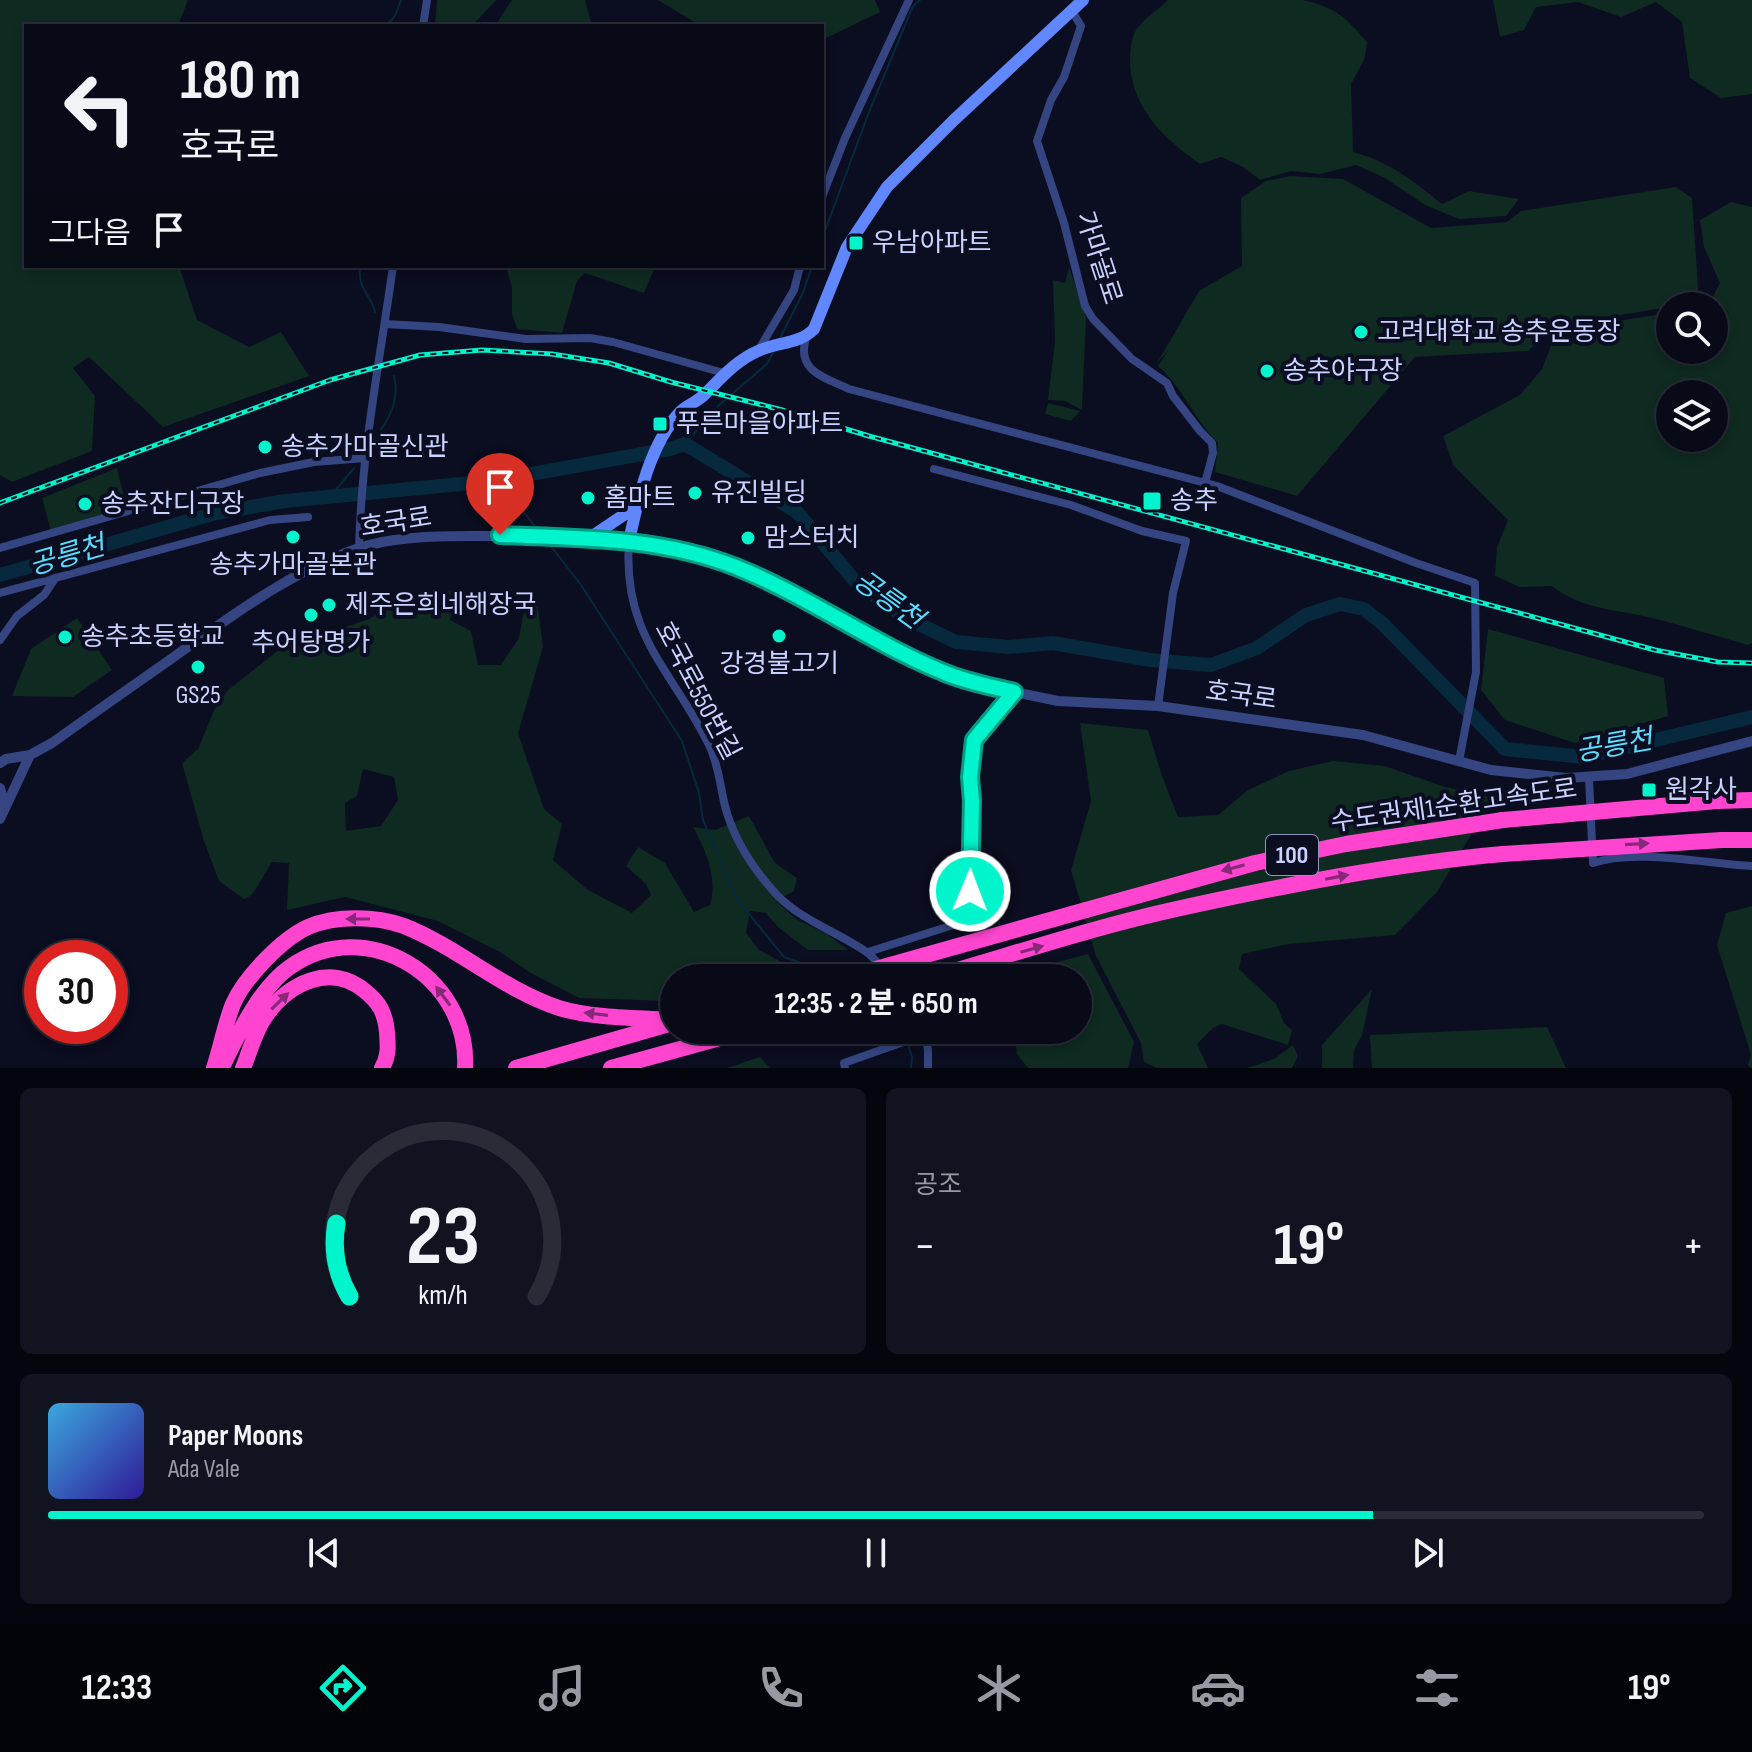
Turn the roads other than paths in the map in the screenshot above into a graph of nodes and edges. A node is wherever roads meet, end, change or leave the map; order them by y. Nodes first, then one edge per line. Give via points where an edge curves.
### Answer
1 (427, 0) edge
2 (909, 0) edge
3 (1083, 0) edge
4 (1072, 11) junction
5 (423, 24) edge
6 (824, 192) edge
7 (393, 268) edge
8 (800, 268) edge
9 (385, 324) junction
10 (803, 338) junction
11 (758, 351) junction
12 (724, 373) junction
13 (365, 458) junction
14 (934, 469) dead end
15 (1205, 483) junction
16 (637, 506) junction
17 (308, 517) dead end
18 (591, 537) junction
19 (629, 541) junction
20 (0, 548) edge
21 (359, 550) junction
22 (54, 580) junction
23 (0, 593) edge
24 (0, 640) edge
25 (1014, 692) junction
26 (1158, 706) junction
27 (1752, 741) edge
28 (30, 755) junction
29 (2, 759) edge
30 (1459, 761) junction
31 (1589, 778) junction
32 (0, 788) edge
33 (1752, 800) edge
34 (5, 807) junction
35 (0, 819) edge
36 (1752, 840) edge
37 (1752, 866) edge
38 (868, 952) junction
39 (878, 964) edge
40 (894, 964) edge
41 (979, 964) edge
42 (660, 1020) edge
43 (660, 1025) edge
44 (693, 1044) edge
45 (898, 1044) edge
46 (926, 1044) edge
47 (685, 1046) junction
48 (214, 1068) edge
49 (222, 1068) edge
50 (243, 1068) edge
51 (382, 1068) edge
52 (465, 1068) edge
53 (516, 1068) edge
54 (611, 1068) edge
55 (651, 1068) edge
56 (845, 1068) edge
57 (928, 1068) edge

1 - 5 street
2 - 6 street
3 - 4 main road
4 - 10 main road via 887,187 847,247 814,329
4 - 15 street, 가마골로 via 1081,26 1037,141 1085,306 1132,359 1167,383 1212,443
7 - 9 street
8 - 11 street via 794,290
9 - 12 street via 526,339 590,338
9 - 13 street
10 - 11 main road
10 - 15 street via 810,370 849,389
11 - 12 main road
12 - 16 main road via 703,397 682,410 667,431
13 - 20 street via 260,473
13 - 21 street
14 - 26 street via 1186,541 1173,593
15 - 30 street via 1475,583 1474,689
16 - 18 main road
16 - 19 main road
17 - 22 street via 270,520
18 - 19 street, 호국로
18 - 21 street, 호국로 via 426,537
19 - 25 street, 호국로 via 736,567 942,672
19 - 38 street, 호국로550번길 via 629,582 640,629 710,747 737,840 781,898
21 - 28 street, 호국로 via 303,573 233,614
22 - 23 street
22 - 24 street
25 - 26 street, 호국로 via 1058,701
25 - 38 street via 974,740 969,920
26 - 30 street, 호국로 via 1363,735
27 - 31 street, 호국로 via 1627,774
28 - 29 street, 호국로
28 - 34 street
30 - 31 street, 호국로 via 1491,770
31 - 37 street via 1593,863 1662,857
32 - 34 street
33 -> 40 highway, 수도권제1순환고속도로 / 100, bridge via 1503,820 1346,844 1255,863
34 - 35 street
41 -> 36 highway, 수도권제1순환고속도로 / 100, bridge via 1261,891 1444,859
38 - 39 street, 호국로550번길
42 -> 48 highway via 562,1009 513,990 402,926 359,916 308,927 264,959 234,1002
43 - 53 highway
44 - 47 highway
45 - 56 street via 844,1063
46 - 57 street
47 - 54 highway
47 - 55 highway
52 -> 49 highway via 460,1023 443,991 407,962 367,946 326,948 288,967 261,998
50 -> 51 highway via 265,1017 282,997 308,979 331,976 354,981 381,1004 388,1057

